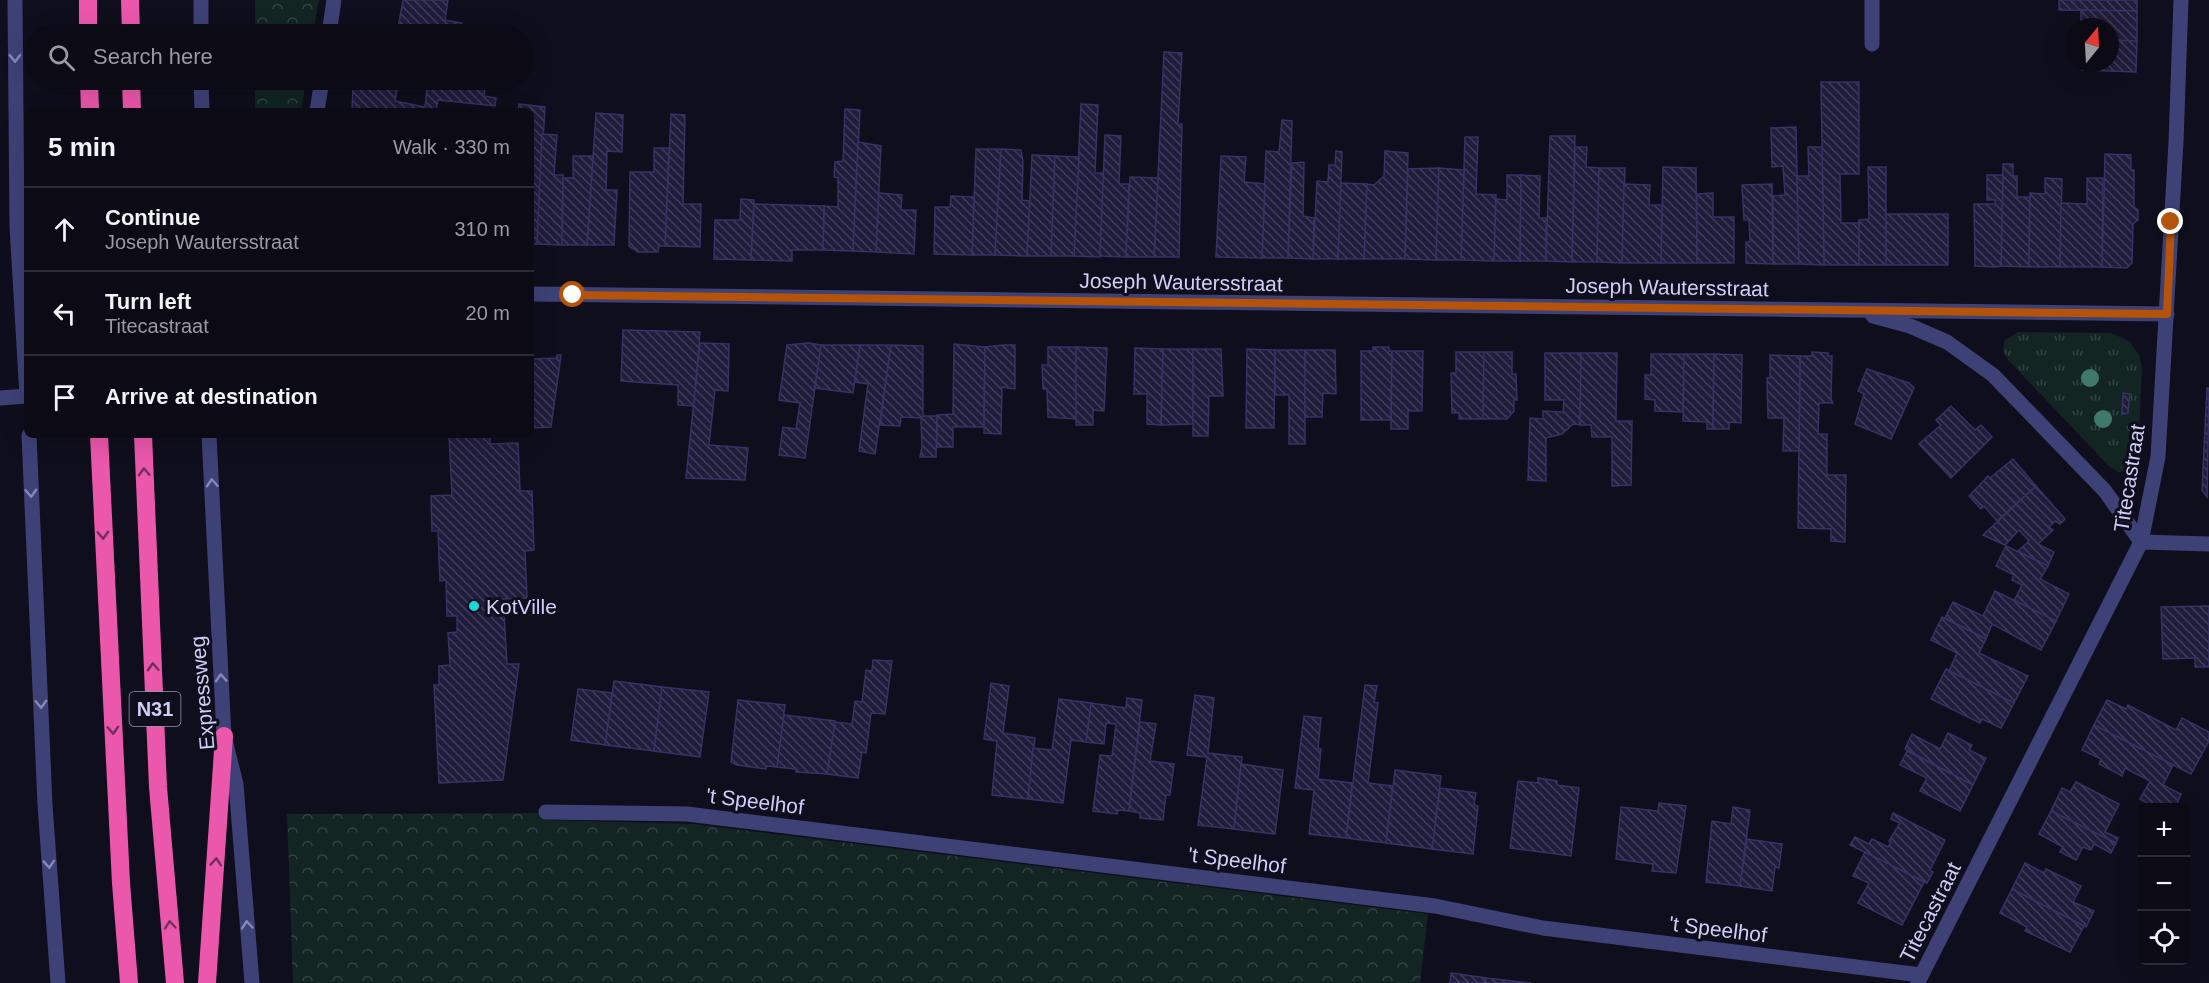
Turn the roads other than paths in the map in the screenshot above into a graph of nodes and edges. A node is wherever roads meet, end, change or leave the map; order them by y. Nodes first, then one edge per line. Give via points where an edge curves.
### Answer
1 (15, 0) edge
2 (88, 0) edge
3 (130, 0) edge
4 (201, 0) edge
5 (334, 0) edge
6 (1872, 0) edge
7 (2181, 0) edge
8 (88, 24) edge
9 (131, 24) edge
10 (201, 24) edge
11 (330, 24) edge
12 (1872, 44) dead end
13 (89, 90) edge
14 (131, 90) edge
15 (201, 90) edge
16 (320, 90) edge
17 (90, 108) edge
18 (132, 108) edge
19 (202, 108) edge
20 (317, 108) edge
21 (534, 294) edge
22 (1831, 310) junction
23 (2167, 314) junction
24 (24, 345) edge
25 (24, 396) edge
26 (0, 398) edge
27 (29, 438) edge
28 (99, 438) edge
29 (142, 438) edge
30 (209, 438) edge
31 (2141, 542) junction
32 (2209, 544) edge
33 (224, 736) junction
34 (546, 812) dead end
35 (1919, 979) edge
36 (58, 983) edge
37 (129, 983) edge
38 (175, 983) edge
39 (207, 983) edge
40 (252, 983) edge

1 -> 24 street via 17,226
2 - 8 highway
3 - 9 highway
4 - 10 street
5 - 11 street
6 - 12 street
7 - 23 street, Titecastraat
13 - 17 highway
14 - 18 highway
15 - 19 street
16 - 20 street
21 - 22 street, Joseph Wautersstraat
22 - 23 street, Joseph Wautersstraat
22 - 31 street, Joseph Wautersstraat via 1910,326 1947,342 1976,362 2011,392 2105,491
23 - 31 street, Titecastraat via 2158,457
25 - 26 street
27 -> 36 street via 45,805
28 -> 37 highway, N31
38 -> 29 highway, N31 via 158,787
33 -> 30 street, Expressweg
31 - 32 street
31 - 35 street, Titecastraat
39 -> 33 highway
40 -> 33 street, Expressweg via 236,784
34 - 35 street, 't Speelhof via 698,815 1435,906 1543,928

